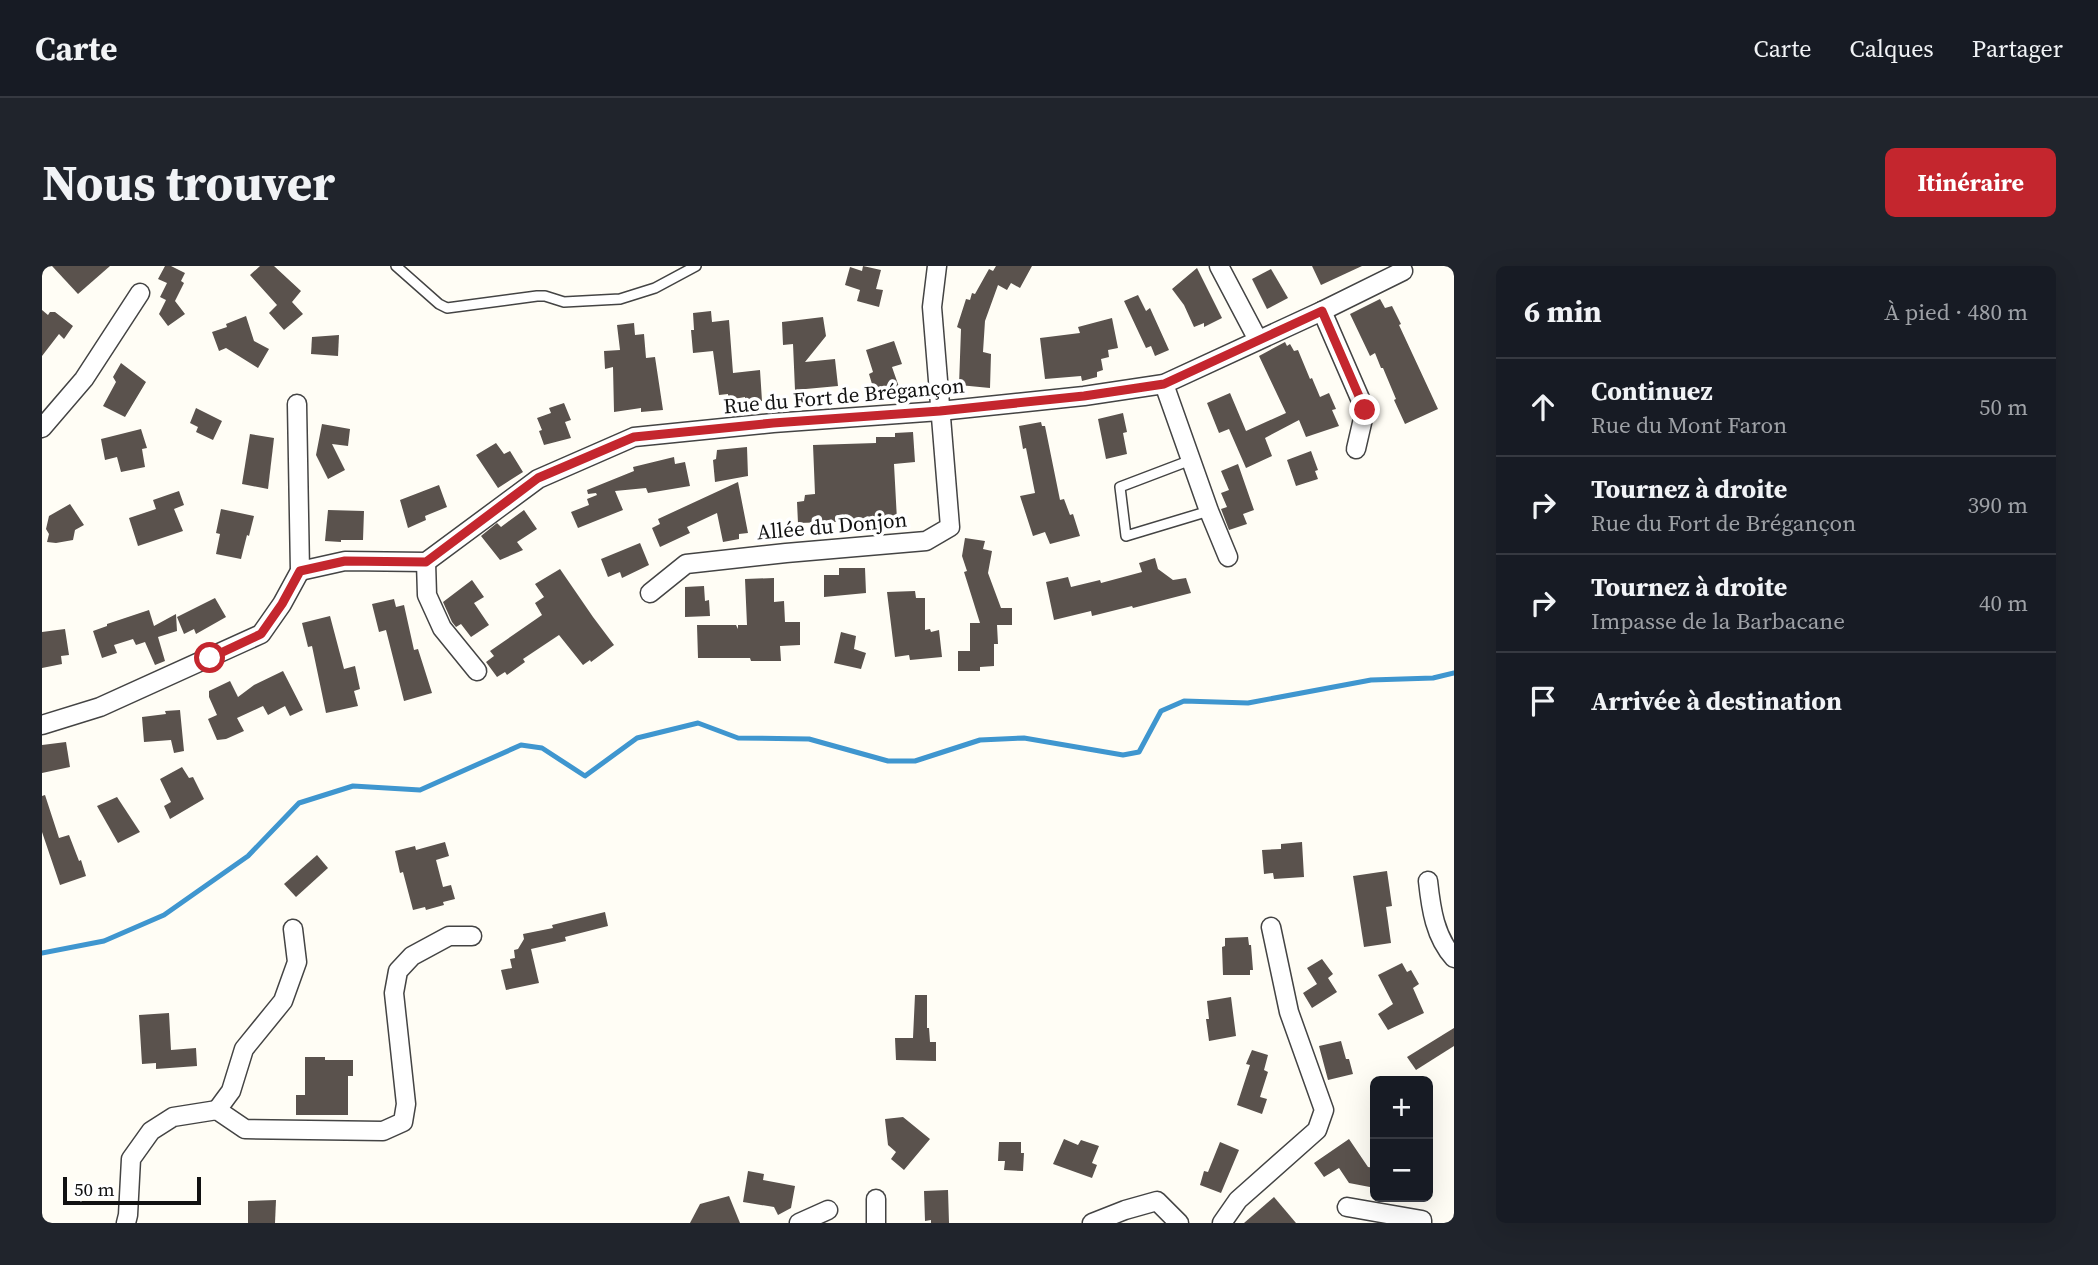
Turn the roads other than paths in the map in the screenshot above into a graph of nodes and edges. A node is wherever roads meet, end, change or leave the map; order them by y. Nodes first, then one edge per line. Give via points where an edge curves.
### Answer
1 (396, 266) edge
2 (696, 266) edge
3 (937, 266) edge
4 (1219, 266) edge
5 (1381, 266) edge
6 (1402, 271) dead end
7 (1377, 284) junction
8 (140, 293) dead end
9 (1322, 311) junction
10 (1258, 340) junction
11 (1164, 384) junction
12 (297, 404) dead end
13 (940, 411) junction
14 (42, 428) edge
15 (1356, 449) dead end
16 (1191, 460) junction
17 (1209, 511) junction
18 (1228, 557) dead end
19 (426, 562) junction
20 (300, 571) junction
21 (650, 593) dead end
22 (477, 671) dead end
23 (42, 725) edge
24 (1428, 881) dead end
25 (1271, 927) dead end
26 (293, 929) dead end
27 (472, 936) dead end
28 (1454, 958) edge
29 (217, 1110) junction
30 (876, 1199) dead end
31 (1346, 1207) dead end
32 (828, 1210) dead end
33 (126, 1223) edge
34 (799, 1223) edge
35 (876, 1223) edge
36 (1091, 1223) edge
37 (1179, 1223) edge
38 (1222, 1223) edge
39 (1422, 1223) edge

1 - 2 lane via 447,308 537,296 564,302 620,299 655,288
3 - 13 street via 932,307
4 - 10 street
5 - 7 street
6 - 7 street, Rue du Fort de Brégançon
7 - 9 street, Rue du Fort de Brégançon
8 - 14 street via 84,379
9 - 10 street, Rue du Fort de Brégançon
9 - 15 street via 1365,410
10 - 11 street, Rue du Fort de Brégançon
11 - 13 street, Rue du Fort de Brégançon
11 - 16 street
12 - 20 street
13 - 19 street, Rue du Fort de Brégançon via 634,437 538,478
13 - 21 street, Allée du Donjon via 950,527 926,541 686,564
16 - 17 street
16 - 17 lane via 1120,487 1126,536
17 - 18 street
19 - 20 street via 345,561
19 - 22 street via 427,595 442,628
20 - 23 street via 261,634 100,707
24 - 28 street via 1431,911 1444,947
25 - 38 street via 1289,1013 1324,1110 1317,1130 1238,1200
26 - 29 street via 297,962 283,1001 244,1049 231,1091
27 - 29 street via 449,936 412,956 398,971 394,993 406,1104 403,1122 383,1131 245,1129
29 - 33 street via 173,1117 151,1131 131,1159
30 - 35 street
31 - 39 street
32 - 34 street
36 - 37 street via 1157,1201

